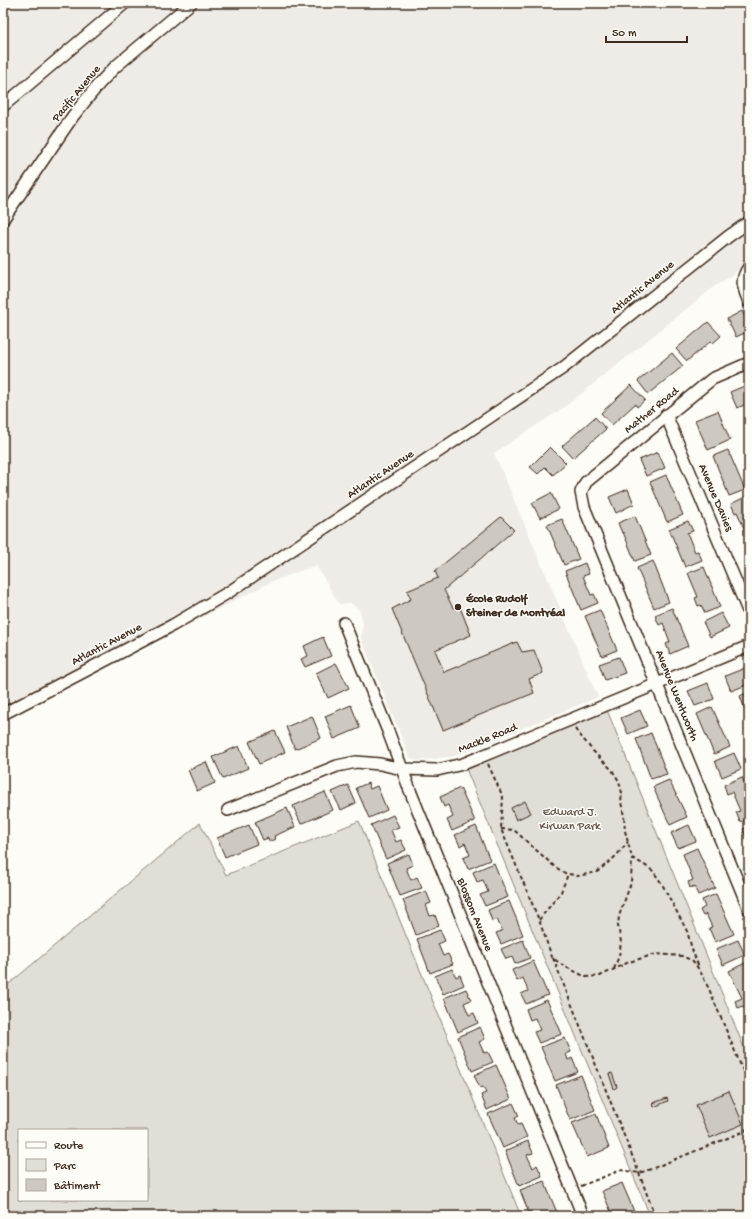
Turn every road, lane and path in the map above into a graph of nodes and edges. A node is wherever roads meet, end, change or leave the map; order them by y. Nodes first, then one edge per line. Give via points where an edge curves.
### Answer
1 (125, 3) edge
2 (191, 3) edge
3 (3, 106) edge
4 (3, 219) edge
5 (749, 222) edge
6 (749, 267) edge
7 (749, 302) edge
8 (749, 363) edge
9 (666, 415) junction
10 (581, 492) joint
11 (749, 614) edge
12 (344, 623) dead end
13 (749, 646) edge
14 (657, 684) junction
15 (3, 714) edge
16 (568, 720) junction
17 (485, 755) junction
18 (402, 769) junction
19 (228, 810) dead end
20 (501, 829) junction
21 (628, 842) junction
22 (632, 858) junction
23 (568, 874) junction
24 (749, 909) edge
25 (539, 920) junction
26 (552, 957) junction
27 (614, 970) junction
28 (700, 972) junction
29 (749, 1085) edge
30 (749, 1125) edge
31 (639, 1173) junction
32 (572, 1189) junction
33 (583, 1216) edge
34 (655, 1216) edge

1 - 3 street
2 - 4 street, Pacific Avenue via 98,85 73,116
5 - 15 street, Atlantic Avenue via 563,368 229,592 173,625
6 - 7 street via 743,282
8 - 9 street, Mather Road via 712,379
9 - 10 street, Mather Road via 586,482
9 - 11 street, Avenue Davies
10 - 14 street, Avenue Wentworth via 584,507
12 - 18 street, Blossom Avenue
13 - 14 street, Mackle Road
14 - 16 street, Mackle Road
14 - 24 street, Avenue Wentworth
16 - 17 street, Mackle Road
16 - 21 path via 619,781
17 - 18 street, Mackle Road via 463,764 437,770
17 - 20 path via 503,797
18 - 19 street, Mackle Road via 356,762 337,766
18 - 32 street, Blossom Avenue
20 - 23 path via 514,830 555,867
20 - 25 path
21 - 22 path
21 - 23 path via 597,872 578,876
22 - 27 path via 631,883 619,916 620,956
22 - 28 path via 653,871 662,884 687,931
23 - 25 path via 561,892
25 - 26 path
26 - 27 path via 586,977 600,976
26 - 31 path
27 - 28 path via 629,962 656,954 682,956 693,961
28 - 29 path
30 - 31 path via 745,1131
31 - 32 path via 621,1170
31 - 34 path
32 - 33 street, Blossom Avenue

